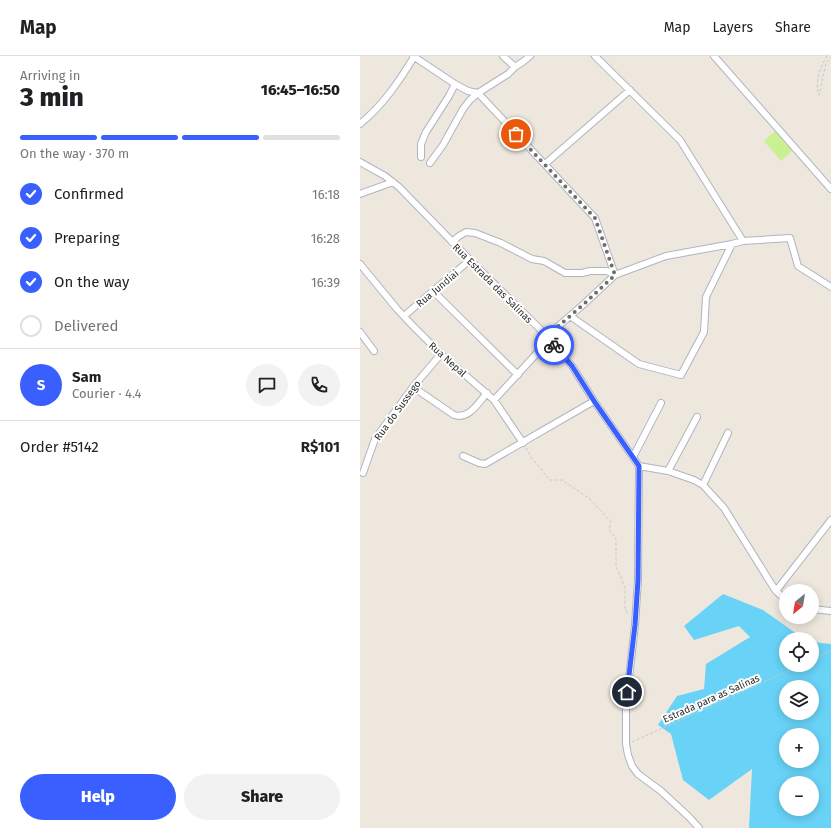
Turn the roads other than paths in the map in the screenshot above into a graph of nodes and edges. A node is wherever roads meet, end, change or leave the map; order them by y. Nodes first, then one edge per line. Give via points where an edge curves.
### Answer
1 (504, 56) edge
2 (530, 56) edge
3 (595, 56) edge
4 (714, 56) edge
5 (414, 57) edge
6 (515, 67) junction
7 (455, 84) junction
8 (630, 90) junction
9 (478, 93) junction
10 (360, 124) edge
11 (421, 157) dead end
12 (360, 162) edge
13 (430, 163) dead end
14 (545, 164) junction
15 (392, 182) junction
16 (831, 189) edge
17 (360, 194) edge
18 (743, 241) junction
19 (452, 242) junction
20 (732, 244) junction
21 (470, 260) junction
22 (360, 264) edge
23 (615, 275) junction
24 (831, 287) edge
25 (433, 291) junction
26 (404, 316) junction
27 (570, 316) junction
28 (360, 332) edge
29 (548, 338) junction
30 (374, 351) dead end
31 (441, 354) junction
32 (518, 375) junction
33 (413, 387) junction
34 (487, 393) junction
35 (494, 400) junction
36 (594, 401) junction
37 (661, 403) dead end
38 (697, 417) dead end
39 (728, 433) dead end
40 (523, 443) junction
41 (462, 456) dead end
42 (633, 457) junction
43 (639, 466) junction
44 (668, 471) junction
45 (363, 473) dead end
46 (702, 486) junction
47 (831, 520) edge
48 (776, 591) junction
49 (779, 594) edge
50 (819, 610) edge
51 (831, 611) edge
52 (699, 828) edge

1 - 6 street
2 - 6 street
3 - 8 street
4 - 16 street
5 - 7 street
5 - 10 street via 385,100
6 - 9 street
7 - 9 street
7 - 11 street via 426,132 421,144
8 - 14 street
8 - 18 street via 680,140
9 - 13 street via 463,109
9 - 14 street
12 - 15 street, Rua Estrada das Salinas
14 - 23 street via 595,218
15 - 17 street
15 - 19 street, Rua Estrada das Salinas
18 - 20 street
18 - 24 street via 790,238 798,266
19 - 21 street, Rua Estrada das Salinas
19 - 23 street via 466,232 475,233 532,259 544,261 565,273 590,271
20 - 23 street via 666,256
20 - 27 street via 706,297 704,332 681,375 639,364
21 - 25 street, Rua Jundiai
21 - 29 street, Rua Estrada das Salinas
22 - 26 street, Rua Nepal
23 - 27 street
25 - 26 street, Rua Jundiai
25 - 32 street
26 - 31 street, Rua Nepal
27 - 29 street
28 - 30 street
29 - 32 street
29 - 36 street, Rua Estrada das Salinas via 572,366
31 - 33 street, Rua do Sussego
31 - 34 street, Rua Nepal
32 - 35 street
33 - 34 street via 457,416 469,414
33 - 45 street, Rua do Sussego via 375,439
34 - 35 street, Rua Nepal
35 - 40 street
36 - 40 street
36 - 42 street, Rua Estrada das Salinas
37 - 42 street
38 - 44 street
39 - 46 street
40 - 41 street via 485,464
42 - 43 street, Rua Estrada das Salinas
43 - 44 street
43 - 52 street via 638,580 626,705 626,744 632,766 638,774 661,791
44 - 46 street via 694,480
46 - 48 street via 724,508
47 - 48 street
48 - 49 street
50 - 51 street

